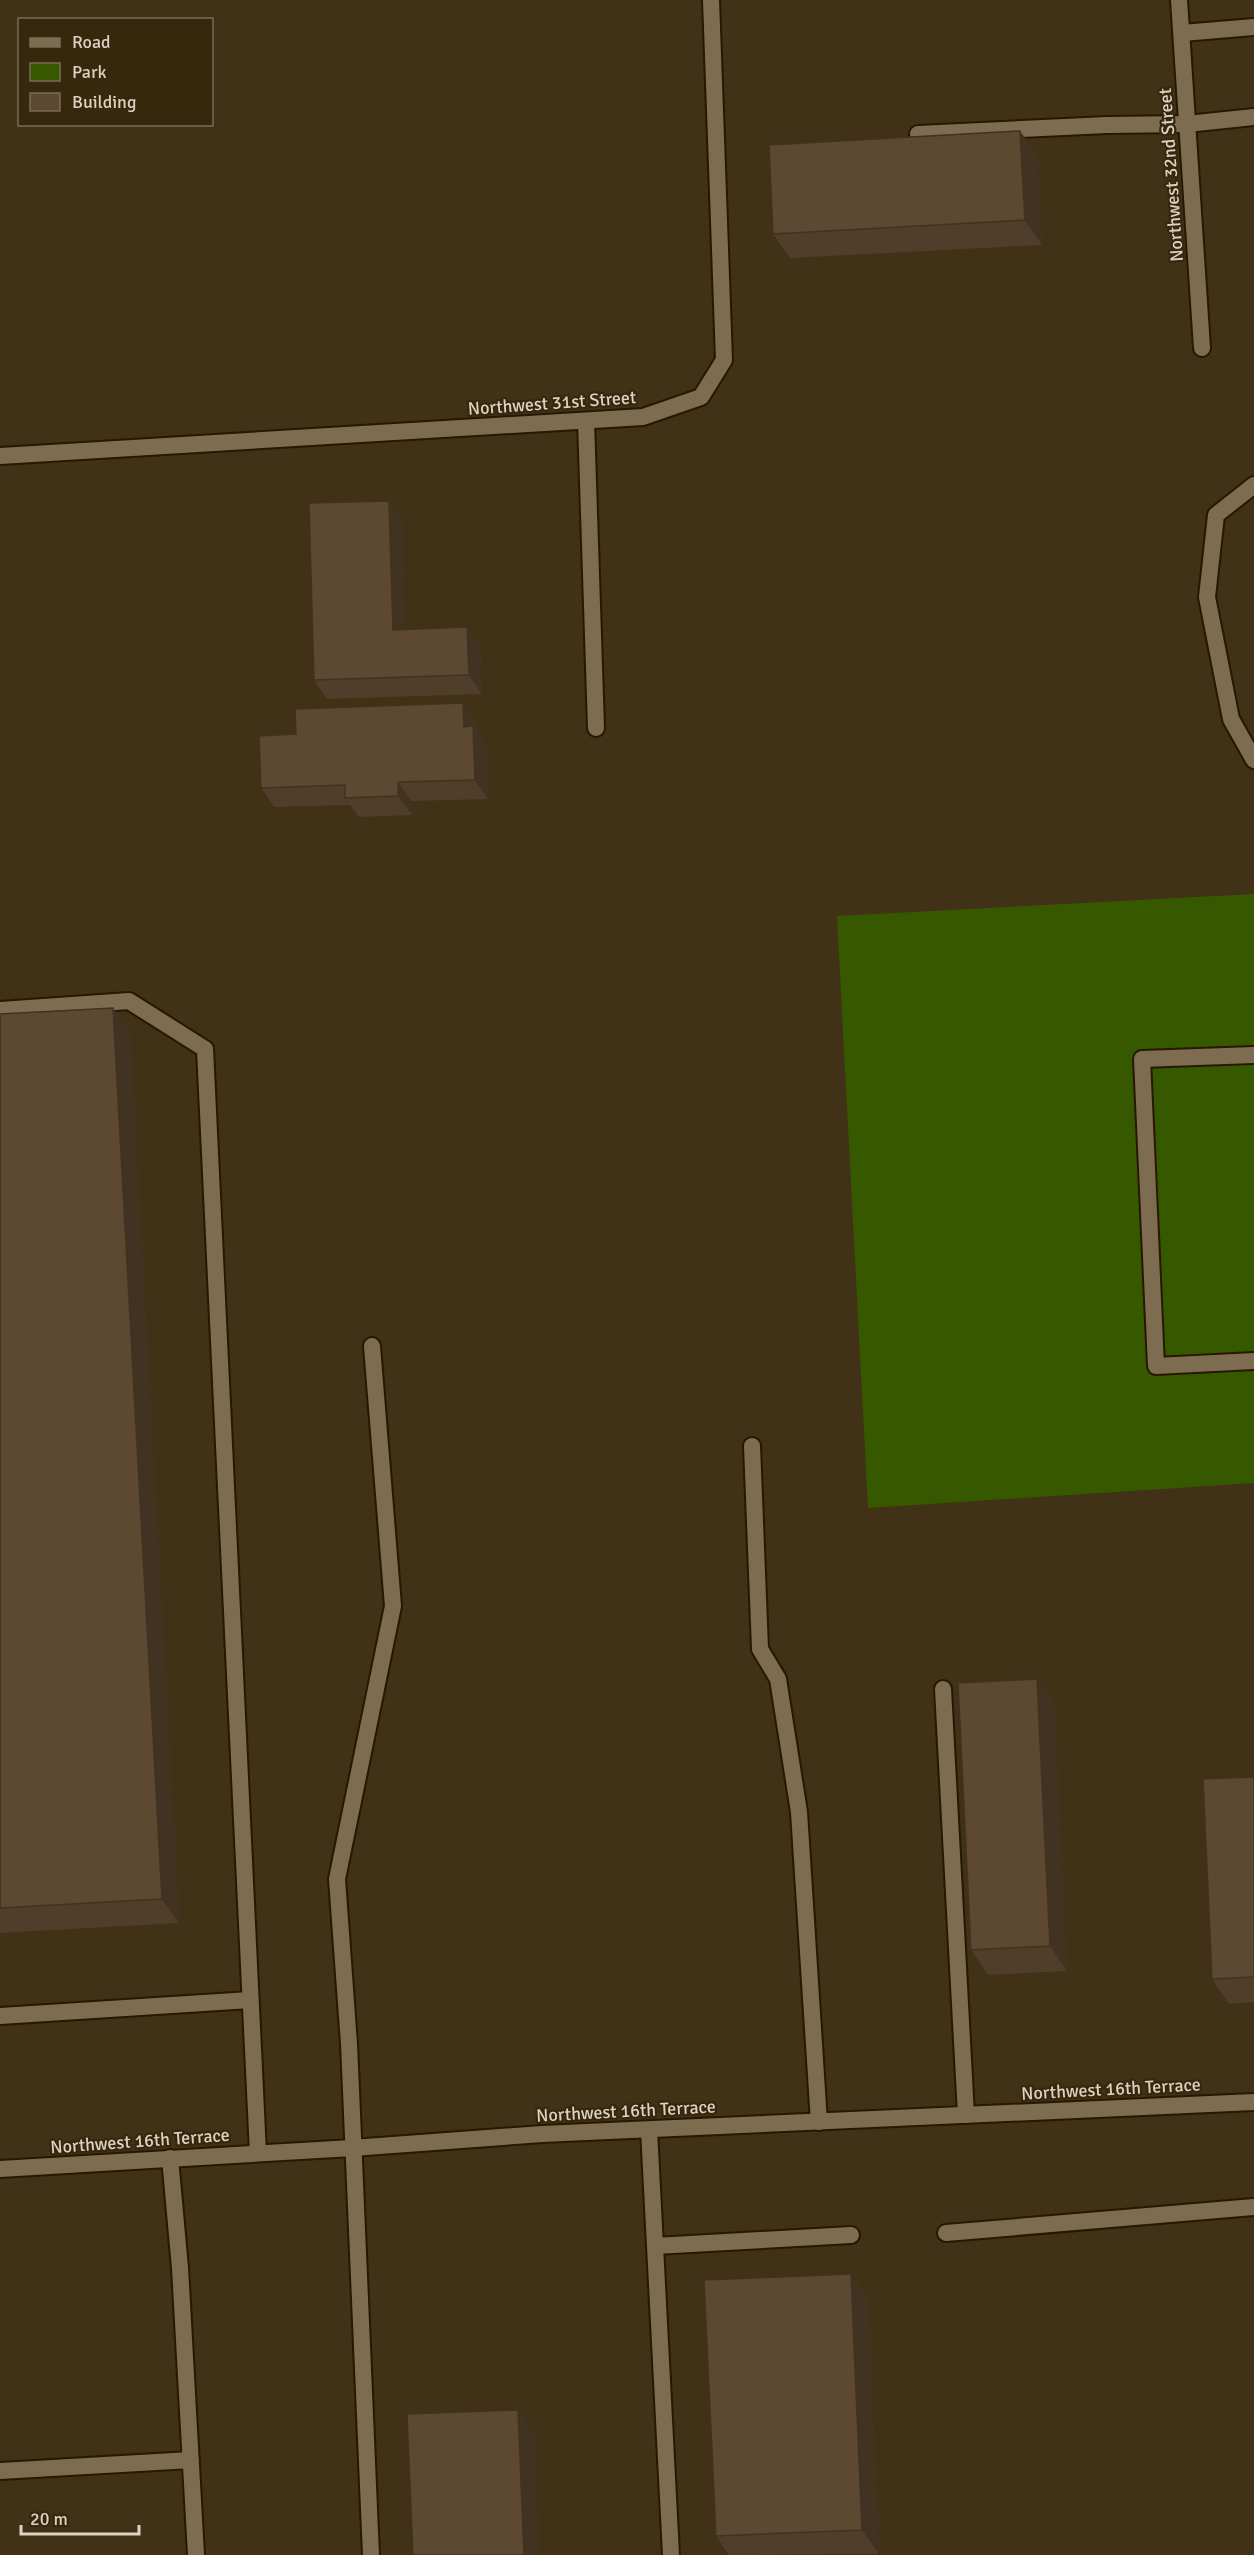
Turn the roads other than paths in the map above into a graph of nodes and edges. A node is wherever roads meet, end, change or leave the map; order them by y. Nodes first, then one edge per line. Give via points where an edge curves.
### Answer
1 (711, 0) edge
2 (1179, 0) edge
3 (1254, 27) edge
4 (1182, 33) junction
5 (1254, 117) edge
6 (1187, 124) junction
7 (918, 134) edge
8 (1202, 348) dead end
9 (586, 421) junction
10 (0, 456) edge
11 (1254, 485) edge
12 (596, 728) dead end
13 (1254, 760) edge
14 (0, 1010) edge
15 (1254, 1055) edge
16 (372, 1346) dead end
17 (1254, 1361) edge
18 (752, 1446) dead end
19 (943, 1689) dead end
20 (250, 2000) junction
21 (0, 2016) edge
22 (1254, 2102) edge
23 (966, 2115) junction
24 (819, 2122) junction
25 (649, 2130) junction
26 (352, 2148) junction
27 (258, 2153) junction
28 (170, 2158) junction
29 (0, 2169) edge
30 (1254, 2206) edge
31 (946, 2232) dead end
32 (851, 2235) dead end
33 (655, 2246) junction
34 (191, 2460) junction
35 (0, 2471) edge
36 (196, 2555) edge
37 (371, 2555) edge
38 (670, 2555) edge

1 - 9 street, Northwest 31st Street via 724,360 701,397 643,417
2 - 4 street, Northwest 32nd Street
3 - 4 street
4 - 6 street, Northwest 32nd Street
5 - 6 street
6 - 7 street
6 - 8 street, Northwest 32nd Street
9 - 10 street, Northwest 31st Street
9 - 12 street
11 - 13 street via 1216,515 1207,597 1231,719
14 - 20 street via 129,1000 205,1049
15 - 17 street via 1142,1059 1156,1366
16 - 26 street via 393,1606 337,1879
18 - 24 street via 760,1649 778,1679 799,1812
19 - 23 street
20 - 21 street
20 - 27 street
22 - 23 street, Northwest 16th Terrace
23 - 24 street, Northwest 16th Terrace
24 - 25 street, Northwest 16th Terrace
25 - 26 street, Northwest 16th Terrace
25 - 33 street
26 - 27 street, Northwest 16th Terrace
26 - 37 street
27 - 28 street, Northwest 16th Terrace
28 - 29 street, Northwest 16th Terrace
28 - 34 street
30 - 31 street
32 - 33 street
33 - 38 street
34 - 35 street
34 - 36 street

